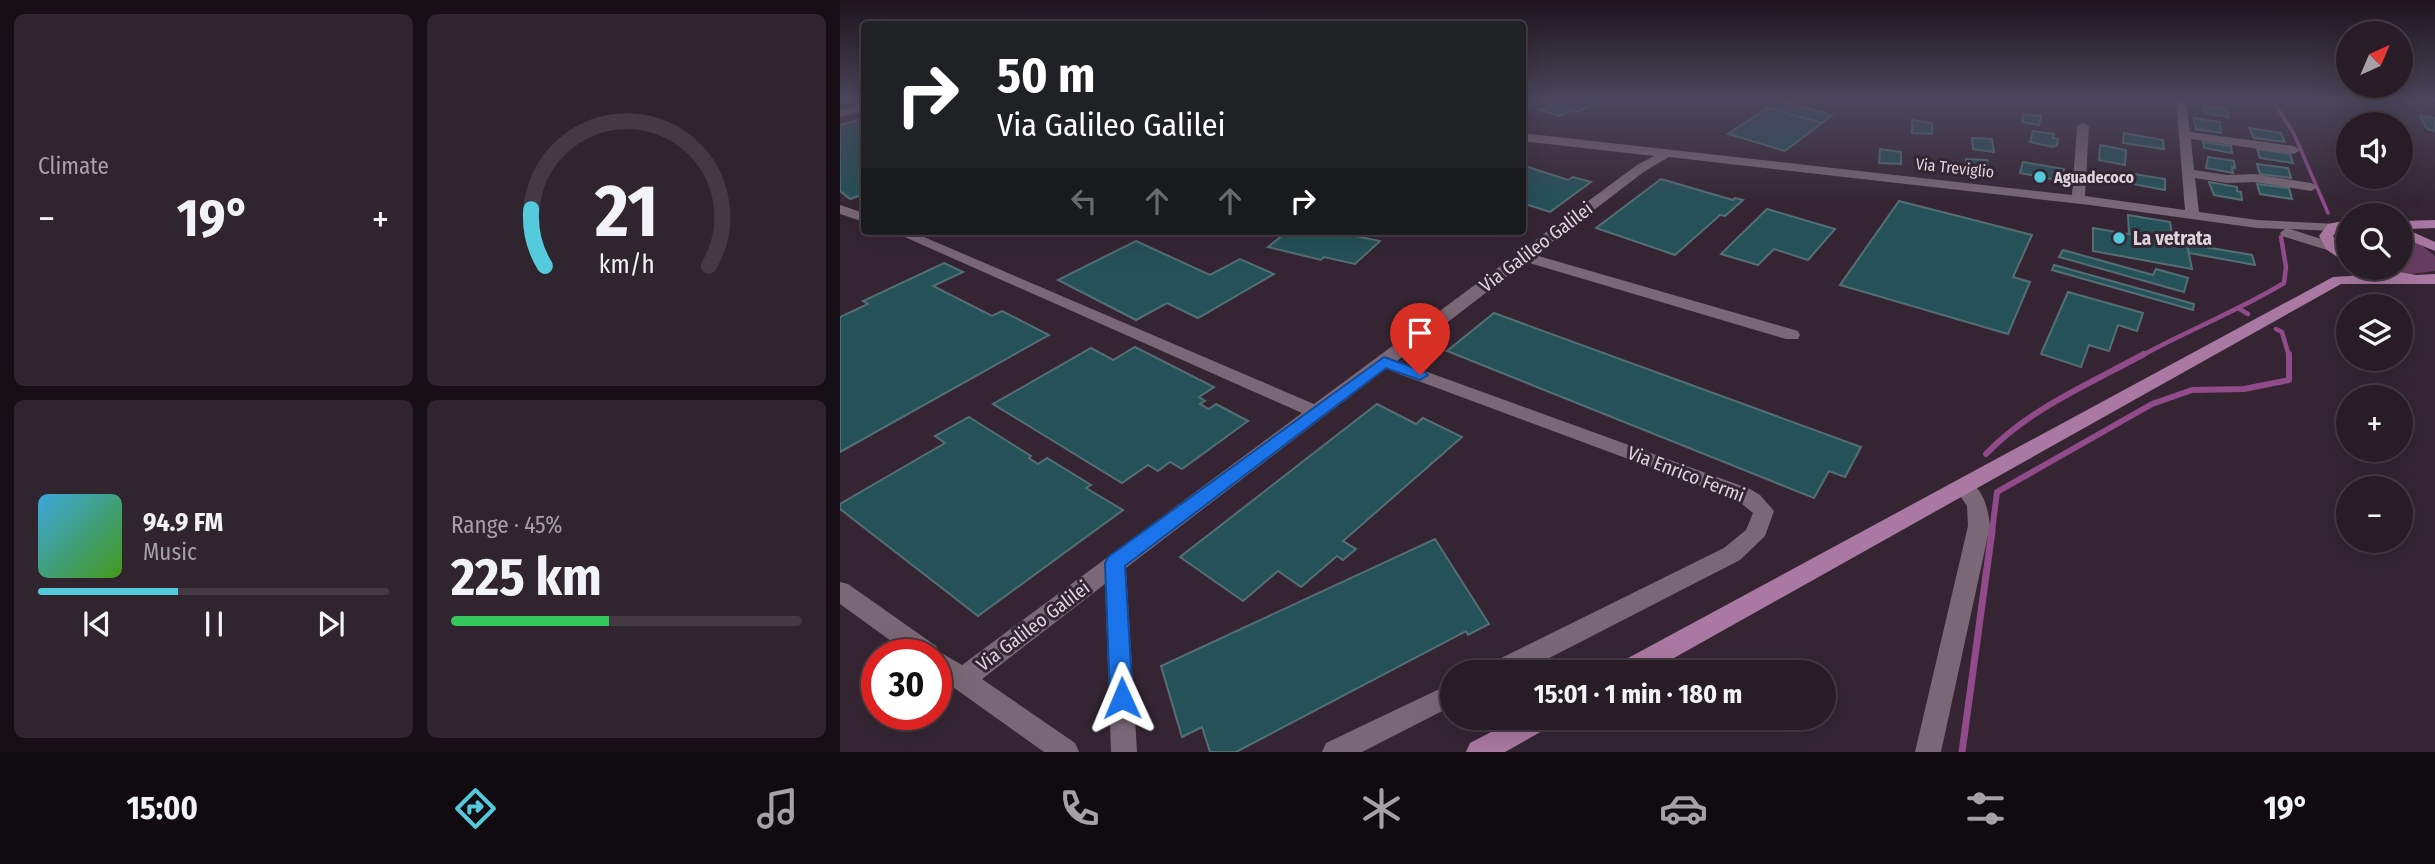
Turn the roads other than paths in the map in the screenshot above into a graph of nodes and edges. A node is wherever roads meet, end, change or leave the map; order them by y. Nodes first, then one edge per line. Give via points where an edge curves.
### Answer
1 (2082, 134) edge
2 (2185, 135) joint
3 (1526, 138) edge
4 (2294, 150) dead end
5 (1642, 159) junction
6 (2188, 173) junction
7 (2311, 187) dead end
8 (2078, 199) junction
9 (840, 209) edge
10 (861, 214) edge
11 (2192, 214) junction
12 (2257, 224) junction
13 (2435, 224) edge
14 (2413, 225) edge
15 (2336, 226) edge
16 (2336, 229) edge
17 (907, 235) edge
18 (2413, 237) edge
19 (2435, 247) edge
20 (2336, 249) edge
21 (2336, 252) edge
22 (1524, 257) junction
23 (2413, 278) edge
24 (2435, 279) edge
25 (2338, 280) edge
26 (1792, 335) dead end
27 (1384, 362) junction
28 (1316, 412) junction
29 (1964, 487) junction
30 (1115, 563) junction
31 (840, 591) edge
32 (906, 639) edge
33 (1521, 660) edge
34 (1648, 660) edge
35 (952, 673) edge
36 (961, 680) junction
37 (1440, 700) edge
38 (1520, 730) edge
39 (1066, 752) edge
40 (1124, 752) edge
41 (1335, 752) edge
42 (1479, 752) edge
43 (1928, 752) edge

1 - 8 street
2 - 4 street
2 - 6 street
3 - 5 street, Via Treviglio
5 - 8 street, Via Treviglio via 1668,153
5 - 22 street, Via Galileo Galilei
6 - 7 street
6 - 11 street
8 - 11 street, Via Treviglio
9 - 10 street
11 - 12 street, Via Treviglio
12 - 15 street, Via Treviglio
12 - 21 street, Via Treviglio
13 - 14 main road
16 - 20 main road via 2326,236
17 - 28 street
18 - 19 main road
22 - 26 street
22 - 27 street, Via Galileo Galilei
23 - 24 main road
25 - 29 main road
27 - 28 street, Via Galileo Galilei
27 - 33 street, Via Enrico Fermi via 1743,494 1763,511 1759,530 1732,554
28 - 30 street, Via Galileo Galilei
29 - 34 main road
29 - 43 street via 1977,505 1979,526
30 - 36 street, Via Galileo Galilei
30 - 40 street
31 - 32 street
35 - 36 street
36 - 39 street
37 - 41 street
38 - 42 main road

